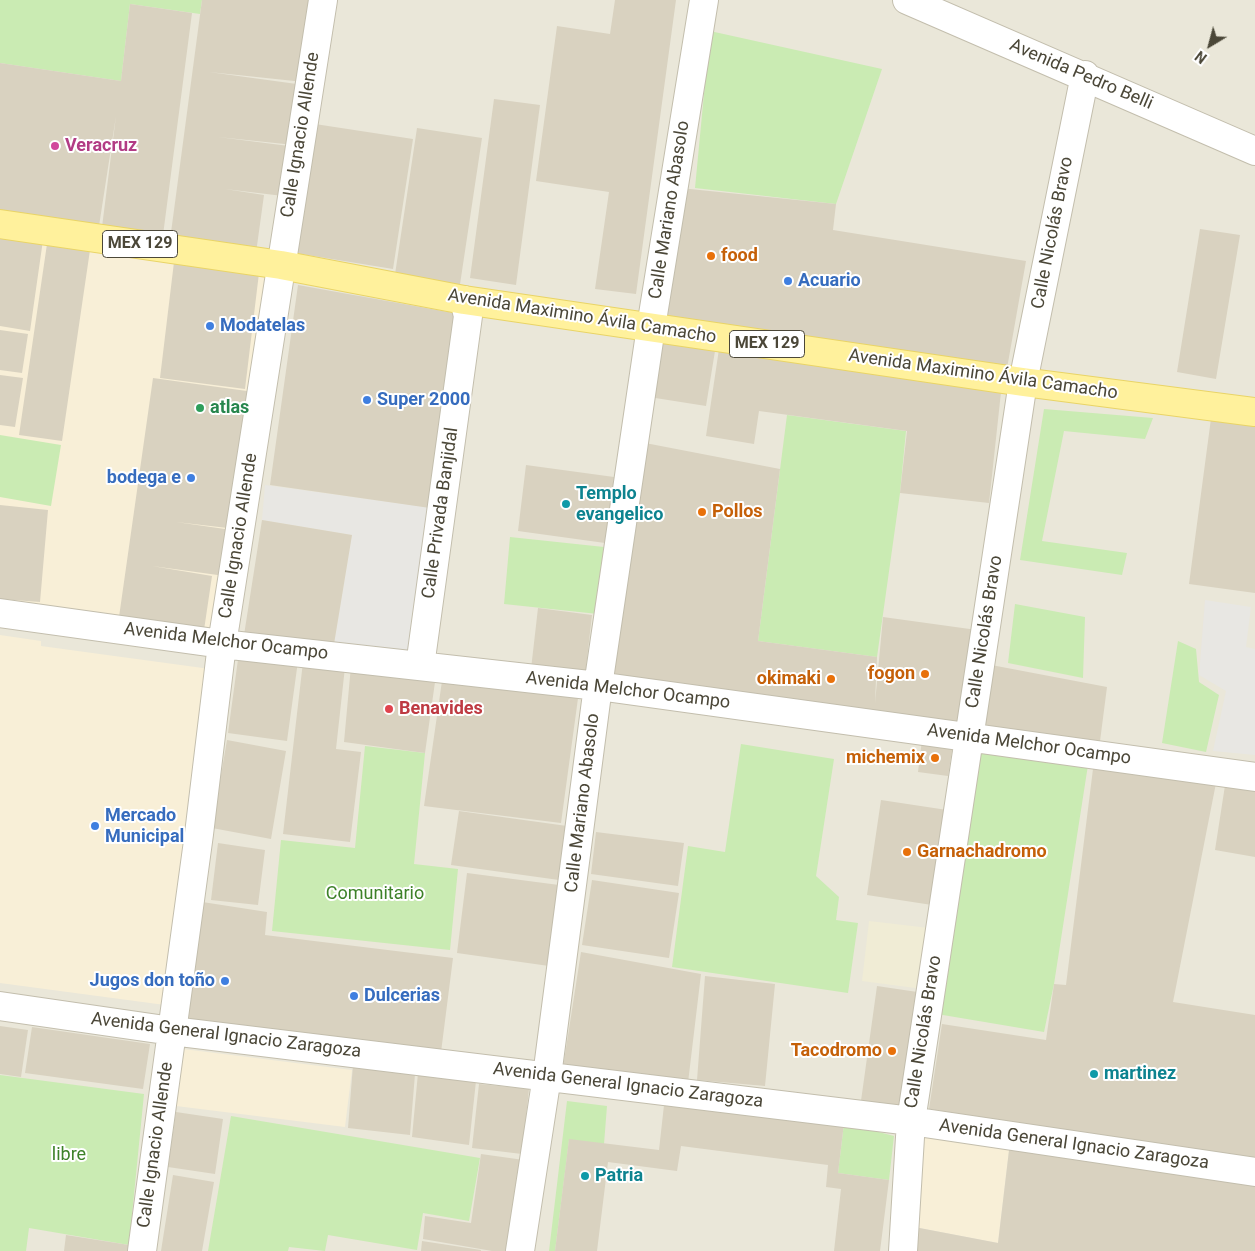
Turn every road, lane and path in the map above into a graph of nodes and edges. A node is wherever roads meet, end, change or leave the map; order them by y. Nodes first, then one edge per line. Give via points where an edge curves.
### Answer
1 (323, 0) edge
2 (704, 0) edge
3 (907, 0) edge
4 (1085, 76) junction
5 (1255, 151) edge
6 (0, 224) edge
7 (281, 265) junction
8 (464, 300) junction
9 (651, 327) junction
10 (1023, 382) junction
11 (1255, 412) edge
12 (0, 613) edge
13 (222, 644) junction
14 (420, 666) junction
15 (598, 686) junction
16 (969, 736) junction
17 (1255, 777) edge
18 (0, 1006) edge
19 (172, 1031) junction
20 (547, 1076) junction
21 (911, 1121) junction
22 (1255, 1172) edge
23 (142, 1251) edge
24 (520, 1251) edge
25 (902, 1251) edge

1 - 7 street, Calle Ignacio Allende
2 - 9 street, Calle Mariano Abasolo
3 - 4 street, Avenida Pedro Belli
4 - 5 street, Avenida Pedro Belli
4 - 10 street, Calle Nicolás Bravo
6 - 7 main road, Avenida Maximino Ávila Camacho / MEX 129
7 - 8 main road, Avenida Maximino Ávila Camacho / MEX 129
7 - 13 street, Calle Ignacio Allende
8 - 9 main road, Avenida Maximino Ávila Camacho / MEX 129
8 - 14 street, Calle Privada Banjidal via 468,316
9 - 10 main road, Avenida Maximino Ávila Camacho / MEX 129
9 - 15 street, Calle Mariano Abasolo
10 - 11 main road, Avenida Maximino Ávila Camacho / MEX 129
10 - 16 street, Calle Nicolás Bravo
12 - 13 street, Avenida Melchor Ocampo
13 - 14 street, Avenida Melchor Ocampo
13 - 19 street, Calle Ignacio Allende
14 - 15 street, Avenida Melchor Ocampo
15 - 16 street, Avenida Melchor Ocampo
15 - 20 street, Calle Mariano Abasolo
16 - 17 street, Avenida Melchor Ocampo
16 - 21 street, Calle Nicolás Bravo
18 - 19 street, Avenida General Ignacio Zaragoza
19 - 20 street, Avenida General Ignacio Zaragoza
19 - 23 street, Calle Ignacio Allende
20 - 21 street, Avenida General Ignacio Zaragoza
20 - 24 street, Calle Mariano Abasolo
21 - 22 street, Avenida General Ignacio Zaragoza
21 - 25 street, Calle Nicolás Bravo

